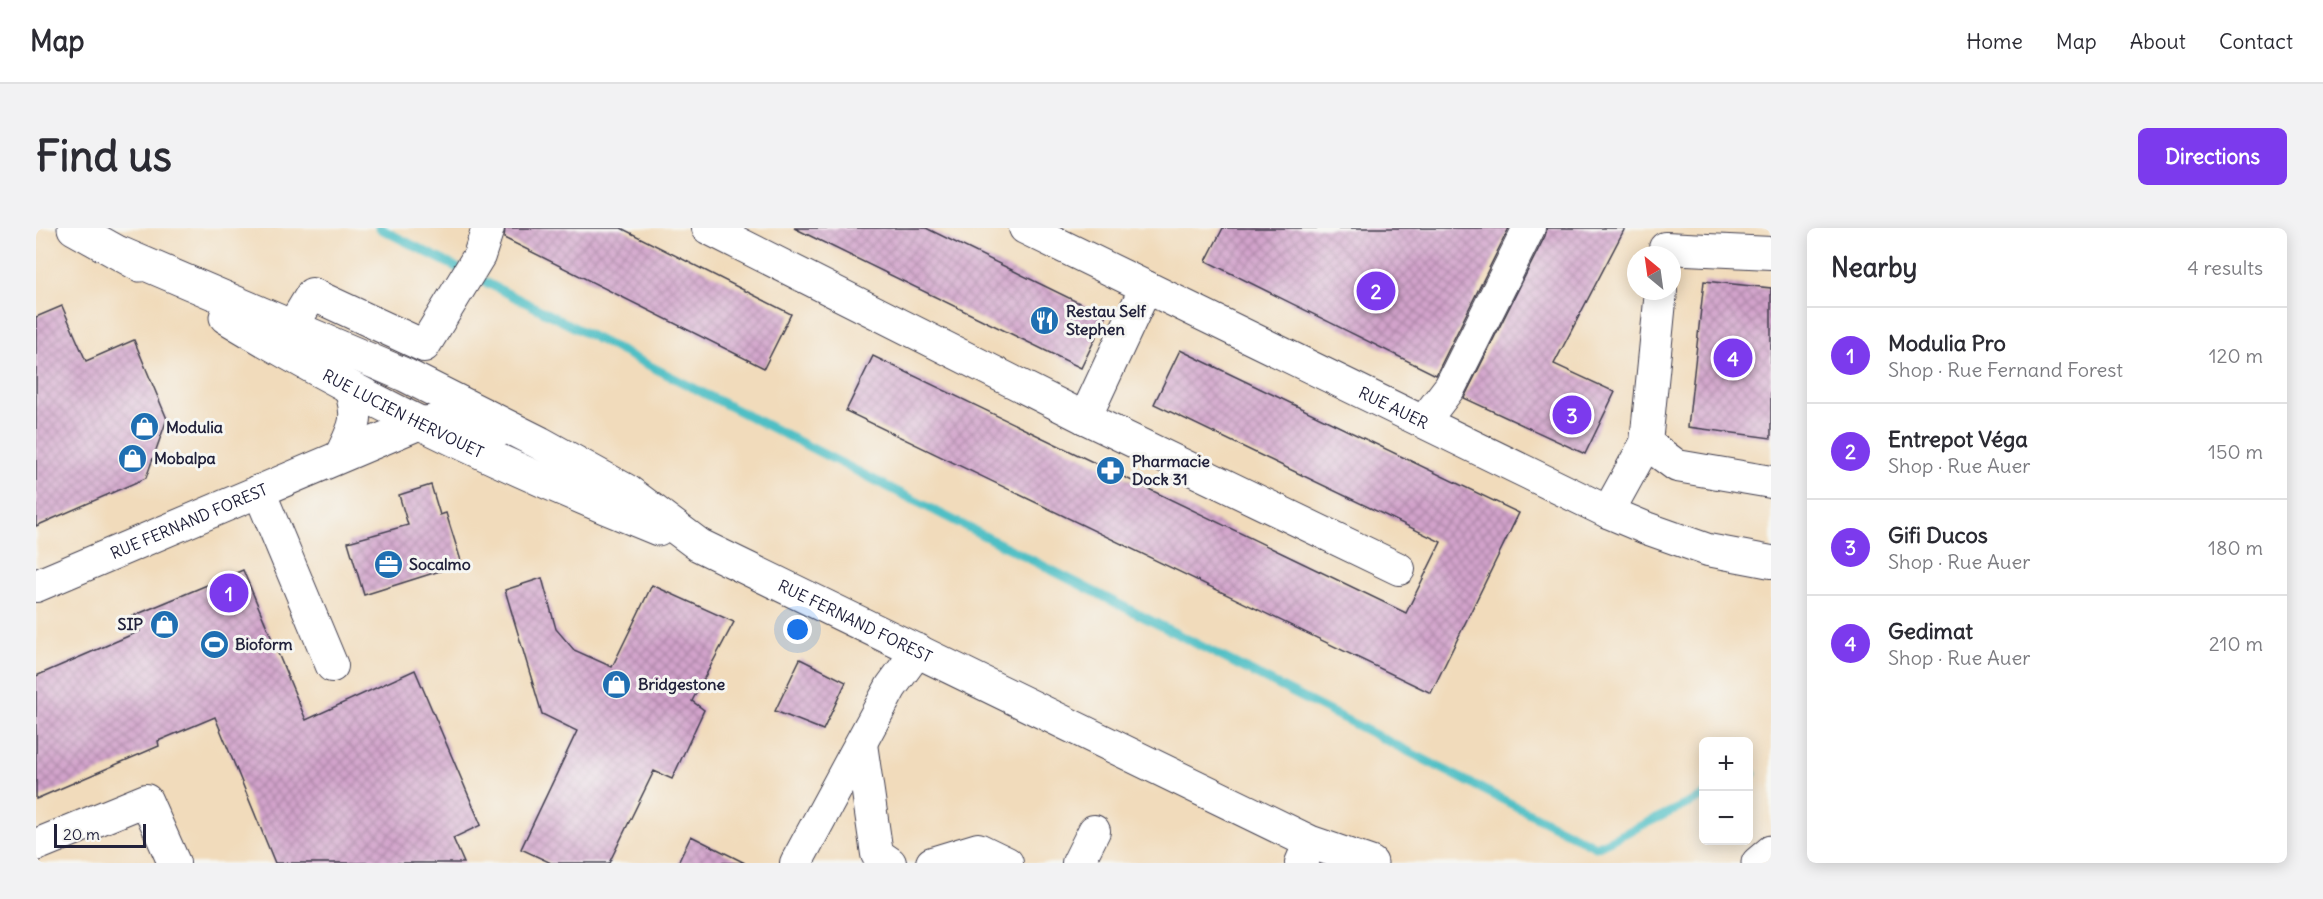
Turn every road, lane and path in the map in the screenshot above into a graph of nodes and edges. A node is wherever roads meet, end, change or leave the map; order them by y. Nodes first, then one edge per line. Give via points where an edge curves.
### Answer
1 (74, 228) edge
2 (708, 228) edge
3 (1025, 228) edge
4 (1529, 228) edge
5 (479, 237) edge
6 (1666, 244) edge
7 (122, 254) junction
8 (1771, 254) edge
9 (1146, 287) junction
10 (1660, 300) edge
11 (292, 327) junction
12 (350, 388) junction
13 (1085, 418) junction
14 (1424, 422) junction
15 (420, 423) junction
16 (540, 443) junction
17 (1646, 443) junction
18 (341, 455) junction
19 (1771, 482) edge
20 (259, 491) junction
21 (1608, 512) junction
22 (699, 545) junction
23 (1771, 562) edge
24 (1399, 569) dead end
25 (36, 586) edge
26 (918, 650) junction
27 (332, 666) dead end
28 (861, 744) junction
29 (1094, 831) dead end
30 (36, 845) edge
31 (1771, 852) edge
32 (1306, 853) edge
33 (880, 860) edge
34 (174, 863) edge
35 (796, 863) edge
36 (932, 863) edge
37 (1007, 863) edge
38 (1078, 863) edge
39 (1371, 863) edge
40 (1758, 863) edge

1 - 7 main road, RUE LUCIEN HERVOUET
2 - 13 street
3 - 9 street, RUE AUER
4 - 14 street via 1450,387
5 - 11 street via 458,291 424,346 312,294
6 - 8 street
7 - 11 main road, RUE LUCIEN HERVOUET
7 - 12 main road, RUE LUCIEN HERVOUET
9 - 13 street
9 - 14 street, RUE AUER
10 - 17 street
11 - 16 main road, RUE LUCIEN HERVOUET via 405,375
12 - 15 main road, RUE LUCIEN HERVOUET
12 - 18 street via 357,411
13 - 24 street
14 - 21 street, RUE AUER
15 - 16 street, RUE FERNAND FOREST via 458,419
15 - 18 street, RUE FERNAND FOREST
15 - 22 main road, RUE LUCIEN HERVOUET via 594,503
16 - 22 main road, RUE FERNAND FOREST via 627,491
17 - 19 street via 1677,466
17 - 21 street
18 - 20 street, RUE FERNAND FOREST
20 - 25 street, RUE FERNAND FOREST
20 - 27 street
21 - 23 street, RUE AUER via 1708,550
22 - 26 main road, RUE FERNAND FOREST
26 - 28 street via 891,687
26 - 32 main road, RUE FERNAND FOREST
28 - 33 street
28 - 35 street
29 - 38 street
30 - 34 street via 146,801
31 - 40 main road
32 - 39 main road, RUE FERNAND FOREST
36 - 37 street via 978,849

